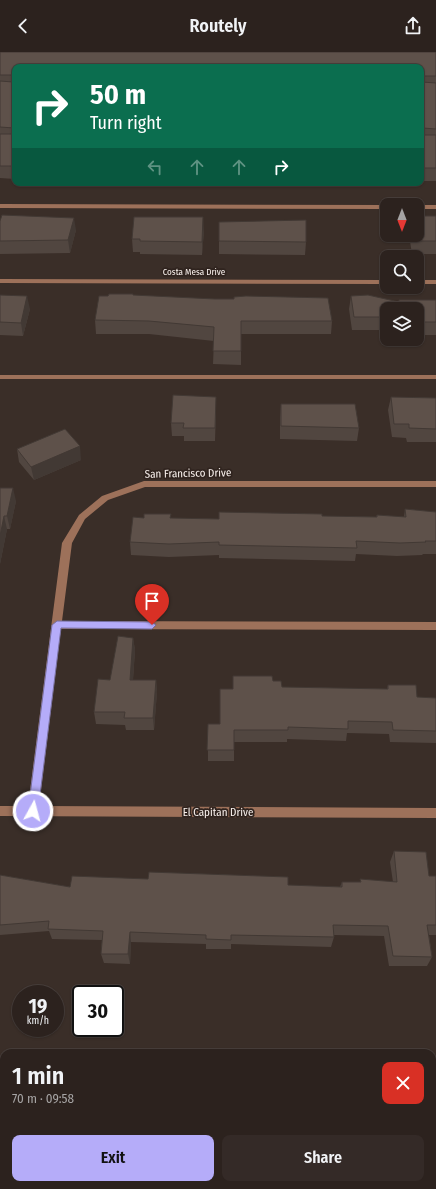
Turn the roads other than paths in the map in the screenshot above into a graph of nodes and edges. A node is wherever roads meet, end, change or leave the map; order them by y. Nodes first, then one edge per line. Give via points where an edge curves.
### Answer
1 (0, 206) edge
2 (380, 207) edge
3 (424, 207) edge
4 (436, 207) edge
5 (0, 281) edge
6 (380, 282) edge
7 (424, 282) edge
8 (436, 282) edge
9 (0, 377) edge
10 (436, 377) edge
11 (436, 484) edge
12 (57, 625) junction
13 (436, 626) edge
14 (0, 811) edge
15 (33, 811) junction
16 (436, 813) edge

1 - 2 street
3 - 4 street
5 - 6 street, Costa Mesa Drive
7 - 8 street
9 - 10 street
11 - 12 street, San Francisco Drive via 144,484 105,498 82,517 67,543
12 - 13 street
12 - 15 street, San Francisco Drive
14 - 15 street, El Capitan Drive
15 - 16 street, El Capitan Drive

